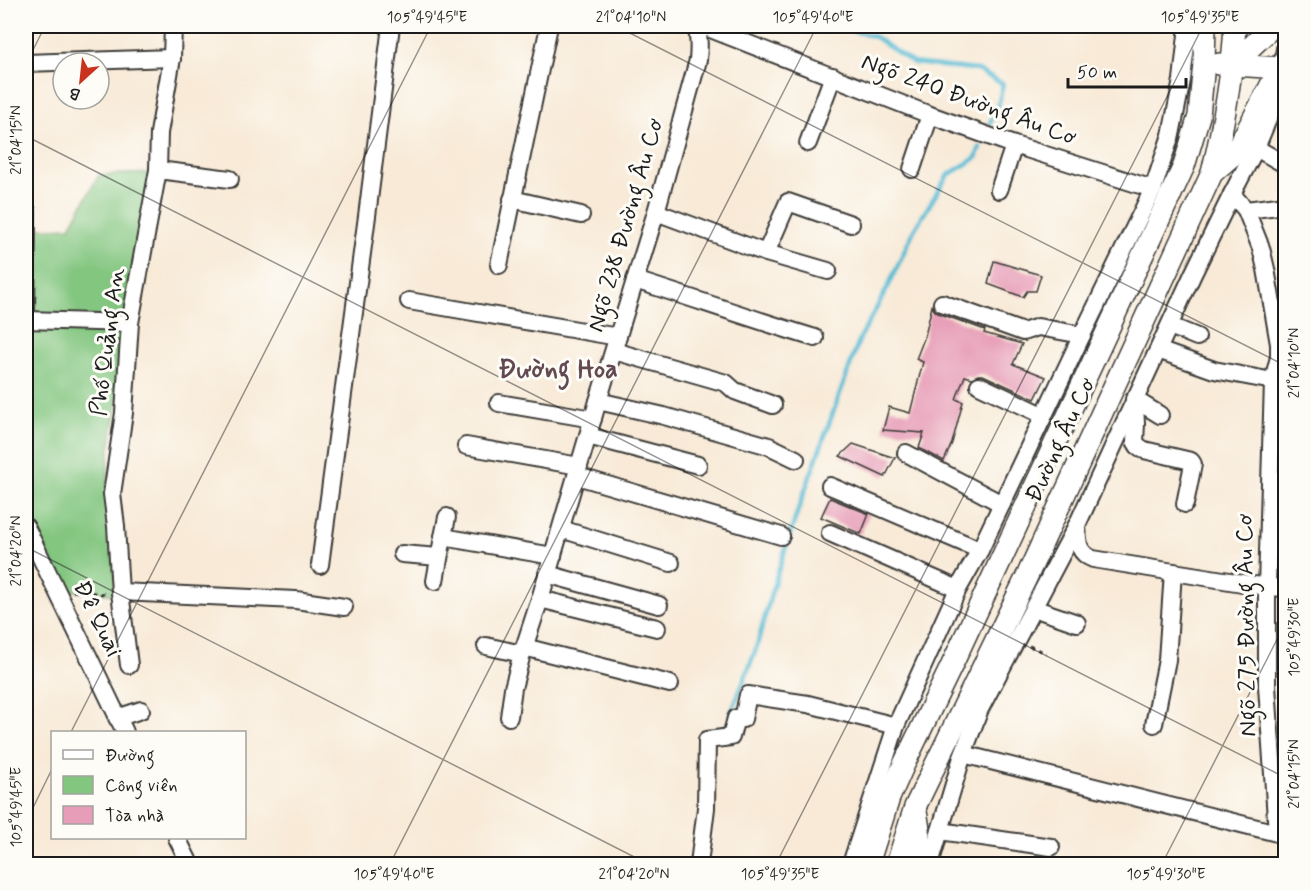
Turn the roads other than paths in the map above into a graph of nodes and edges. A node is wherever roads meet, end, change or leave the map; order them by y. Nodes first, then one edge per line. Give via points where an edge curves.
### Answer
1 (173, 26) edge
2 (391, 26) edge
3 (549, 26) edge
4 (695, 26) edge
5 (704, 26) edge
6 (1188, 26) edge
7 (1205, 26) edge
8 (1235, 26) edge
9 (1273, 26) edge
10 (1286, 44) edge
11 (172, 58) junction
12 (26, 63) edge
13 (1204, 63) junction
14 (1233, 64) junction
15 (1280, 68) junction
16 (833, 76) junction
17 (1280, 108) edge
18 (930, 115) junction
19 (808, 143) dead end
20 (1014, 145) junction
21 (1256, 148) junction
22 (1286, 165) edge
23 (912, 169) dead end
24 (158, 170) junction
25 (1212, 173) junction
26 (230, 179) dead end
27 (1153, 189) junction
28 (999, 190) dead end
29 (1232, 194) junction
30 (512, 199) junction
31 (1286, 205) edge
32 (1246, 210) junction
33 (27, 212) edge
34 (656, 212) junction
35 (581, 215) dead end
36 (851, 224) dead end
37 (766, 253) junction
38 (499, 265) dead end
39 (828, 271) dead end
40 (635, 280) junction
41 (409, 301) dead end
42 (942, 303) dead end
43 (1280, 311) edge
44 (26, 320) edge
45 (130, 323) junction
46 (1170, 326) junction
47 (1082, 335) junction
48 (1197, 337) dead end
49 (815, 338) dead end
50 (616, 344) junction
51 (1158, 350) junction
52 (1273, 381) junction
53 (979, 385) dead end
54 (1134, 399) junction
55 (598, 401) junction
56 (499, 403) dead end
57 (773, 405) dead end
58 (1043, 415) junction
59 (1160, 415) dead end
60 (593, 419) junction
61 (588, 436) junction
62 (466, 446) dead end
63 (906, 453) dead end
64 (796, 459) dead end
65 (698, 465) dead end
66 (578, 471) junction
67 (830, 486) dead end
68 (1002, 504) junction
69 (1185, 504) dead end
70 (447, 517) dead end
71 (1077, 525) junction
72 (26, 526) edge
73 (561, 529) junction
74 (830, 533) dead end
75 (781, 536) dead end
76 (443, 537) junction
77 (980, 550) junction
78 (402, 554) dead end
79 (553, 556) junction
80 (440, 558) junction
81 (1000, 560) junction
82 (671, 563) dead end
83 (320, 565) dead end
84 (1173, 572) junction
85 (547, 574) junction
86 (1028, 574) junction
87 (435, 581) dead end
88 (1267, 587) junction
89 (1286, 588) edge
90 (958, 589) junction
91 (120, 592) junction
92 (540, 599) junction
93 (659, 605) dead end
94 (344, 606) dead end
95 (1033, 608) junction
96 (1077, 623) dead end
97 (657, 628) dead end
98 (486, 646) dead end
99 (523, 651) junction
100 (129, 665) dead end
101 (670, 684) dead end
102 (141, 710) dead end
103 (509, 717) dead end
104 (1154, 724) dead end
105 (121, 725) edge
106 (896, 726) junction
107 (963, 754) junction
108 (915, 807) junction
109 (940, 831) junction
110 (1281, 838) edge
111 (178, 839) edge
112 (1051, 847) dead end
113 (190, 864) edge
114 (699, 864) edge
115 (851, 864) edge
116 (868, 864) edge
117 (897, 864) edge
118 (914, 864) edge
119 (930, 864) edge

1 - 11 street, Phố Quảng An
2 - 83 street
3 - 30 street
4 - 34 street, Ngõ 238 Đường Âu Cơ via 698,60
5 - 16 street, Ngõ 240 Đường Âu Cơ
6 - 27 street, Đường Âu Cơ via 1171,135
7 - 13 main road, Đường Âu Cơ
8 - 14 main road, Đường Âu Cơ
9 - 14 main road
10 - 15 street, Đường Âu Cơ
11 - 12 street
11 - 24 street, Phố Quảng An via 159,133
13 - 14 main road
13 - 81 main road, Đường Âu Cơ via 1198,116 1184,166
14 - 15 main road
14 - 25 main road, Đường Âu Cơ
15 - 17 street, Đường Âu Cơ
15 - 25 main road via 1235,153
16 - 18 street, Ngõ 240 Đường Âu Cơ
16 - 19 street
17 - 21 street, Đường Âu Cơ
18 - 20 street, Ngõ 240 Đường Âu Cơ
18 - 23 street
20 - 27 street, Ngõ 240 Đường Âu Cơ
20 - 28 street
21 - 22 street
21 - 29 street, Đường Âu Cơ
24 - 26 street
24 - 45 street, Phố Quảng An
25 - 86 main road, Đường Âu Cơ
27 - 47 street, Đường Âu Cơ
29 - 32 street
29 - 46 street, Đường Âu Cơ
30 - 35 street
30 - 38 street
31 - 32 street
32 - 43 street, Ngõ 275 Đường Âu Cơ
33 - 44 street
34 - 37 street
34 - 40 street, Ngõ 238 Đường Âu Cơ
36 - 37 street via 788,202
37 - 39 street
40 - 49 street
40 - 50 street, Ngõ 238 Đường Âu Cơ
41 - 50 street
42 - 47 street via 1023,332 1038,327
43 - 52 street, Ngõ 275 Đường Âu Cơ via 1279,357
44 - 45 street
45 - 91 street, Phố Quảng An via 124,412 112,494
46 - 48 street
46 - 51 street, Đường Âu Cơ
47 - 58 street, Đường Âu Cơ
50 - 55 street, Ngõ 238 Đường Âu Cơ
50 - 57 street via 726,383 735,391
51 - 52 street via 1214,370
51 - 54 street, Đường Âu Cơ
52 - 88 street, Ngõ 275 Đường Âu Cơ
53 - 58 street
54 - 59 street
54 - 69 street via 1138,446 1191,461
54 - 71 street, Đường Âu Cơ
55 - 60 street, Ngõ 238 Đường Âu Cơ
55 - 64 street via 769,446
56 - 60 street
58 - 68 street, Đường Âu Cơ
60 - 61 street, Ngõ 238 Đường Âu Cơ
61 - 65 street
61 - 66 street, Ngõ 238 Đường Âu Cơ
62 - 66 street
63 - 68 street
66 - 73 street, Ngõ 238 Đường Âu Cơ
66 - 75 street
67 - 77 street
68 - 77 street, Đường Âu Cơ
70 - 76 street
71 - 84 street via 1079,547 1085,556
71 - 95 street, Đường Âu Cơ
72 - 105 street, Đê Quai
73 - 79 street, Ngõ 238 Đường Âu Cơ
73 - 82 street
74 - 90 street
76 - 79 street
76 - 80 street
77 - 90 street, Đường Âu Cơ
78 - 80 street
79 - 85 street, Ngõ 238 Đường Âu Cơ
80 - 87 street
81 - 86 main road
81 - 116 main road, Đường Âu Cơ via 889,798
84 - 88 street
84 - 104 street via 1167,660
85 - 92 street, Ngõ 238 Đường Âu Cơ
85 - 93 street
86 - 108 main road, Đường Âu Cơ
88 - 89 street
88 - 110 street, Ngõ 275 Đường Âu Cơ via 1267,686
90 - 106 street, Đường Âu Cơ
91 - 94 street
91 - 100 street, Phố Quảng An
92 - 97 street
92 - 99 street, Ngõ 238 Đường Âu Cơ
95 - 96 street
95 - 107 street, Đường Âu Cơ via 980,709
98 - 99 street
99 - 101 street
99 - 103 street, Ngõ 238 Đường Âu Cơ
102 - 105 street
106 - 114 street via 808,704 748,695 743,719 736,718 731,737 706,740 706,808
106 - 115 street, Đường Âu Cơ
107 - 109 street, Đường Âu Cơ
107 - 110 street, Ngõ 275 Đường Âu Cơ
108 - 117 main road, Đường Âu Cơ
108 - 118 main road via 920,843
109 - 112 street
109 - 119 street, Đường Âu Cơ
111 - 113 street

